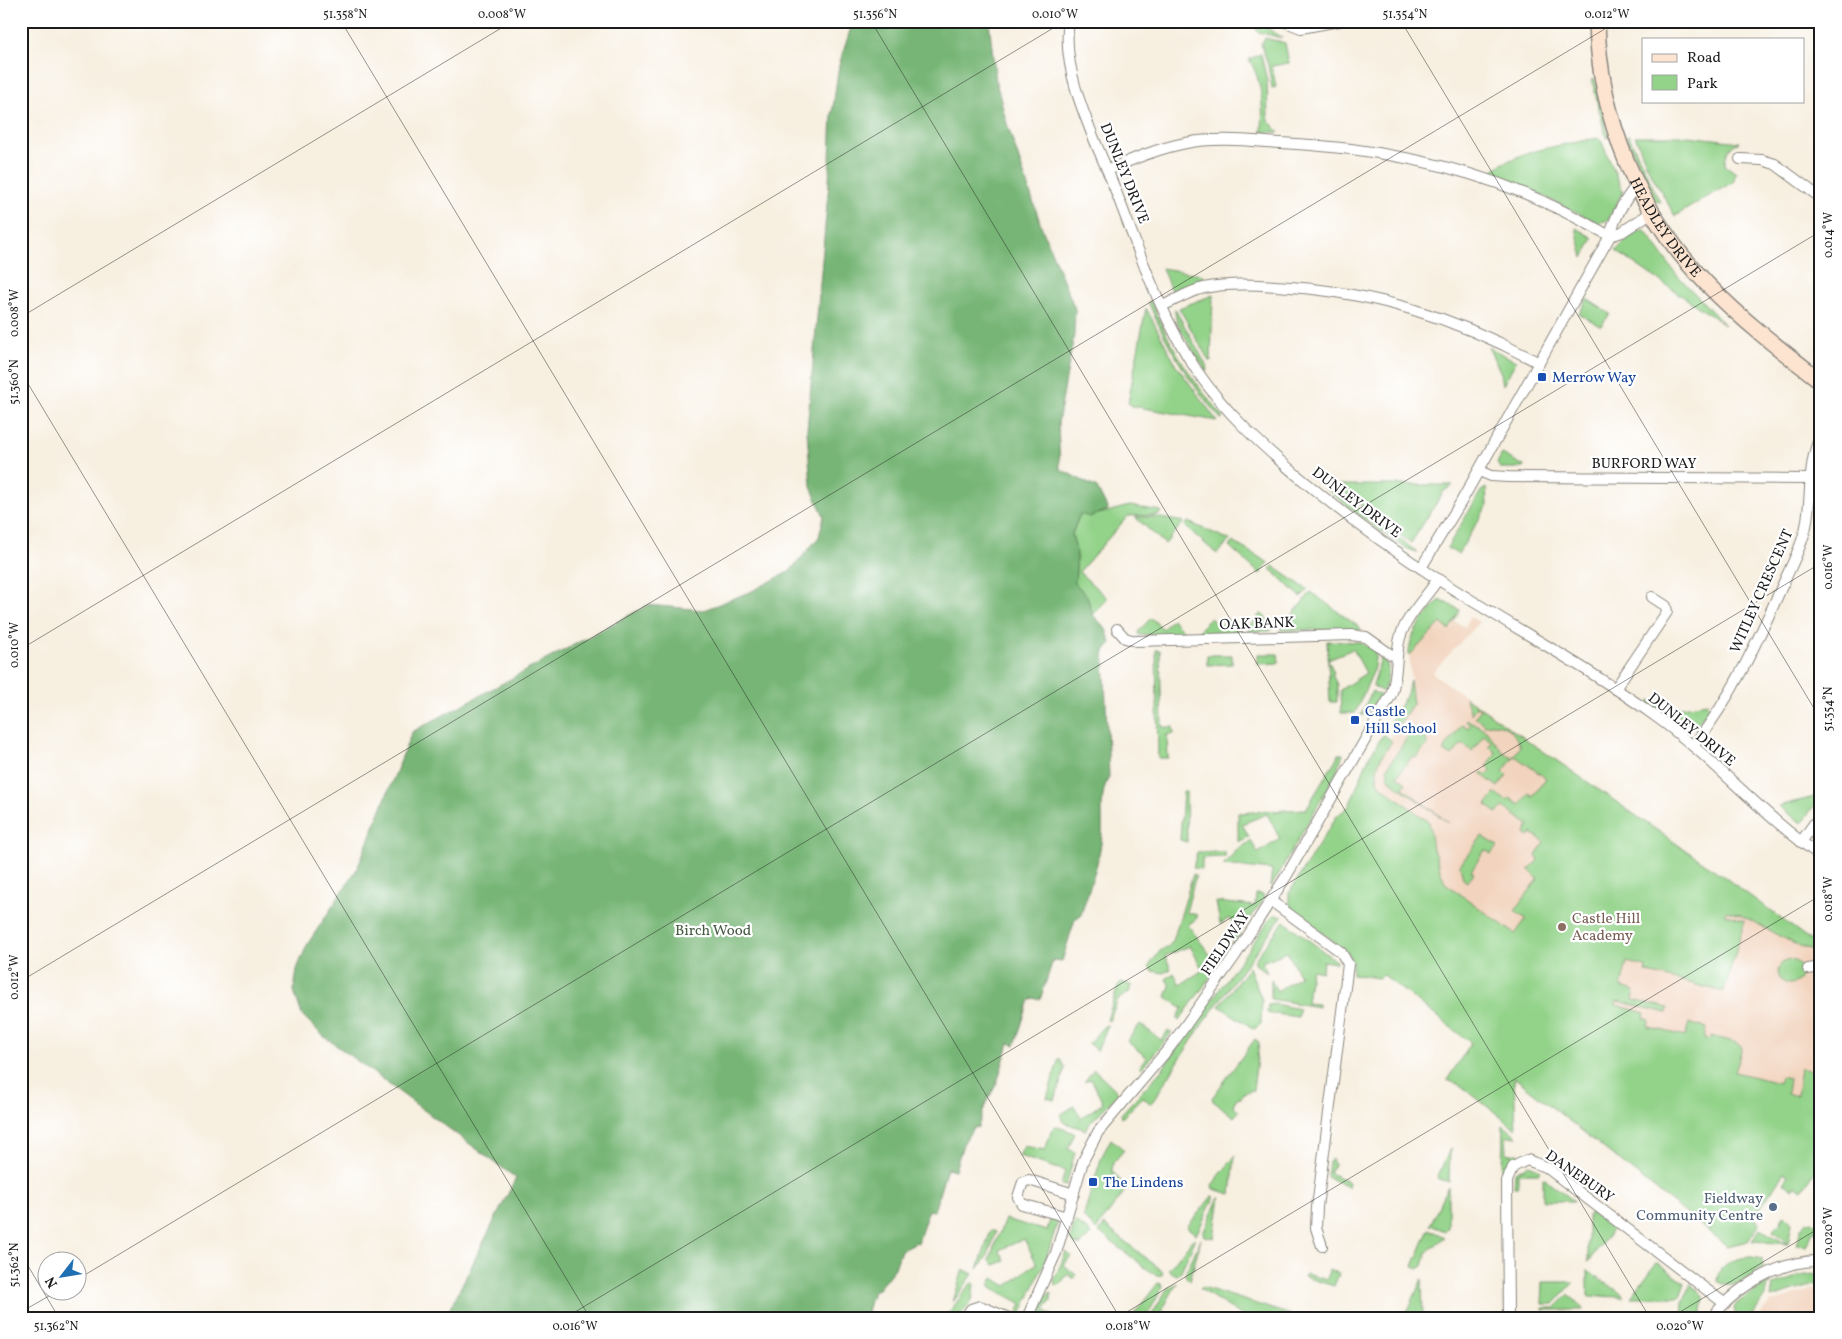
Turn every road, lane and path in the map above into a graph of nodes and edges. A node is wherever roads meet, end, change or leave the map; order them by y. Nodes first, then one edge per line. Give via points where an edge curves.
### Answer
1 (1069, 21) edge
2 (1282, 21) edge
3 (1339, 21) edge
4 (1597, 21) edge
5 (1812, 21) edge
6 (1821, 27) edge
7 (1740, 159) dead end
8 (1108, 170) junction
9 (1638, 185) junction
10 (1821, 198) edge
11 (1652, 212) junction
12 (1610, 236) junction
13 (1162, 306) junction
14 (1539, 363) junction
15 (1821, 381) edge
16 (1821, 435) edge
17 (1479, 471) junction
18 (1810, 480) junction
19 (1421, 568) junction
20 (1438, 579) junction
21 (1652, 597) dead end
22 (1117, 629) dead end
23 (1397, 656) junction
24 (1615, 689) junction
25 (1693, 746) junction
26 (1821, 814) edge
27 (1801, 842) junction
28 (1821, 856) edge
29 (1271, 901) junction
30 (1821, 968) edge
31 (1808, 969) dead end
32 (1074, 1194) junction
33 (1068, 1217) junction
34 (1322, 1246) dead end
35 (1821, 1260) edge
36 (1724, 1303) junction
37 (965, 1318) edge
38 (1008, 1318) edge
39 (1028, 1318) edge
40 (1508, 1318) edge
41 (1712, 1318) edge

1 - 8 street, DUNLEY DRIVE via 1066,44 1071,70
2 - 3 street via 1301,28
4 - 9 street, HEADLEY DRIVE via 1606,100
5 - 6 street
7 - 10 street via 1775,164
8 - 12 street via 1170,146 1204,141 1340,148 1414,161 1482,179 1539,200
8 - 13 street, DUNLEY DRIVE
9 - 11 street, HEADLEY DRIVE
9 - 12 street via 1620,208
11 - 12 street
11 - 15 street, HEADLEY DRIVE via 1677,249 1708,285
12 - 14 street
13 - 14 street via 1199,289 1226,285 1336,291 1449,320
13 - 19 street, DUNLEY DRIVE via 1197,371 1243,426 1322,496
14 - 17 street
16 - 18 street, WITLEY CRESCENT via 1814,450
17 - 18 street, BURFORD WAY via 1508,477
17 - 19 street
18 - 25 street, WITLEY CRESCENT via 1807,519 1800,547 1740,673 1716,715
19 - 20 street, DUNLEY DRIVE
20 - 23 street, FIELDWAY via 1403,629
20 - 24 street, DUNLEY DRIVE
21 - 24 street via 1666,606 1667,612
22 - 23 street, OAK BANK via 1125,638 1136,641 1358,635
23 - 29 street, FIELDWAY via 1391,695
24 - 25 street, DUNLEY DRIVE
25 - 27 street, DUNLEY DRIVE
26 - 27 street
27 - 28 street, DUNLEY DRIVE
29 - 32 street, FIELDWAY via 1183,1030 1101,1127 1083,1161
29 - 34 street via 1341,952 1348,964 1316,1222
30 - 31 street
32 - 33 street, FIELDWAY
32 - 33 street via 1029,1180 1023,1182 1019,1190 1022,1204
33 - 39 street, FIELDWAY via 1050,1270
35 - 36 street via 1792,1265 1767,1275
36 - 40 street, DANEBURY via 1546,1166 1527,1160 1513,1168 1507,1181
36 - 41 street
37 - 38 street via 971,1309 980,1306

